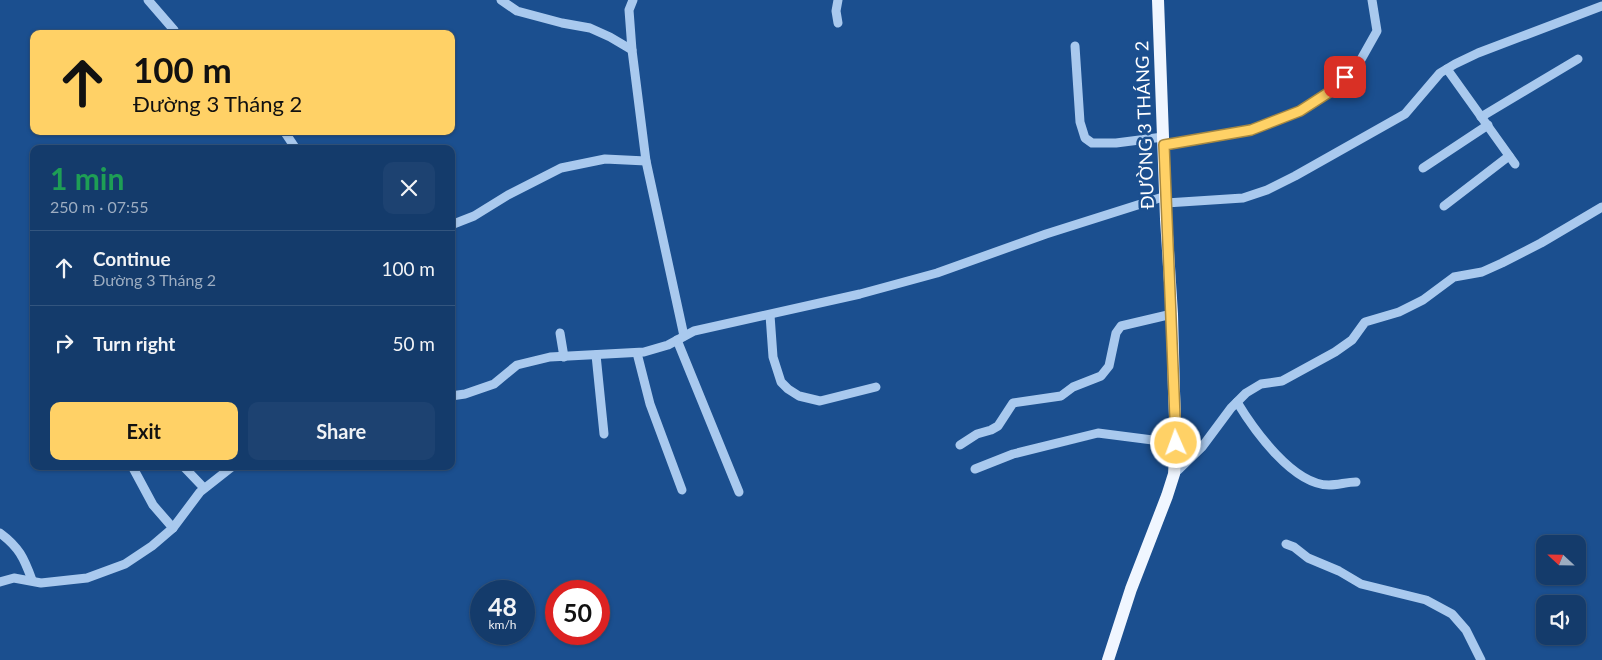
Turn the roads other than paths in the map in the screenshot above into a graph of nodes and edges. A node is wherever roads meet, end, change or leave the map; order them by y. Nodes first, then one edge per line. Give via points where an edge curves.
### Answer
1 (148, 0) edge
2 (501, 0) edge
3 (633, 0) edge
4 (838, 0) edge
5 (1158, 0) edge
6 (1372, 0) edge
7 (1602, 6) edge
8 (838, 23) dead end
9 (174, 30) edge
10 (1075, 46) dead end
11 (632, 50) junction
12 (1578, 59) dead end
13 (1447, 69) junction
14 (1482, 117) junction
15 (1488, 125) junction
16 (1164, 141) junction
17 (1510, 156) junction
18 (646, 161) junction
19 (1515, 164) dead end
20 (1423, 168) dead end
21 (1166, 200) junction
22 (1444, 206) dead end
23 (1602, 208) edge
24 (455, 223) edge
25 (1172, 314) junction
26 (770, 315) junction
27 (560, 333) dead end
28 (680, 338) junction
29 (636, 353) junction
30 (596, 355) junction
31 (564, 357) junction
32 (876, 387) dead end
33 (455, 395) edge
34 (1237, 402) junction
35 (604, 434) dead end
36 (1176, 443) junction
37 (960, 445) dead end
38 (975, 469) dead end
39 (134, 470) edge
40 (187, 470) edge
41 (228, 470) edge
42 (1174, 474) junction
43 (1356, 482) dead end
44 (204, 488) junction
45 (682, 490) dead end
46 (739, 492) dead end
47 (173, 528) junction
48 (0, 532) edge
49 (1286, 544) dead end
50 (32, 580) junction
51 (0, 582) edge
52 (1108, 660) edge
53 (1481, 660) edge

1 - 9 street
2 - 11 street via 517,11 590,28
3 - 11 street via 629,10
4 - 8 street
5 - 16 main road, ĐƯỜNG 3 THÁNG 2
6 - 16 street via 1377,31 1359,63 1331,91 1300,111 1251,130
7 - 13 street via 1478,53
10 - 16 street via 1080,122 1085,138 1092,142 1116,143
11 - 18 street
12 - 14 street
13 - 14 street
13 - 21 street via 1405,114 1267,190 1244,198
14 - 15 street
15 - 17 street
15 - 20 street
16 - 21 main road, ĐƯỜNG 3 THÁNG 2
17 - 19 street
17 - 22 street
18 - 24 street via 605,159 561,168
18 - 28 street
21 - 25 main road, ĐƯỜNG 3 THÁNG 2
21 - 26 street via 1046,234 937,272
23 - 34 street via 1502,263 1482,272 1454,277 1415,304 1365,322 1352,340 1335,352 1282,381 1261,384
25 - 36 main road
25 - 37 street via 1121,326 1109,366 1101,376 1073,387 1061,396 1013,403 998,426
26 - 28 street via 694,331
26 - 32 street via 773,356 781,382 788,389 799,396 820,401
27 - 31 street
28 - 29 street
28 - 46 street
29 - 30 street
29 - 45 street via 650,404
30 - 31 street
30 - 35 street
31 - 33 street via 517,365 494,384
34 - 42 street via 1202,447
34 - 43 street via 1254,429 1294,471 1328,485
36 - 38 street via 1098,432 1013,454
36 - 42 main road
39 - 47 street via 153,505
40 - 44 street
41 - 44 street
42 - 52 main road
44 - 47 street
47 - 50 street via 125,564 94,576 41,583
48 - 50 street via 14,544
49 - 53 street via 1361,584 1426,600 1452,614 1466,630
50 - 51 street via 14,578

